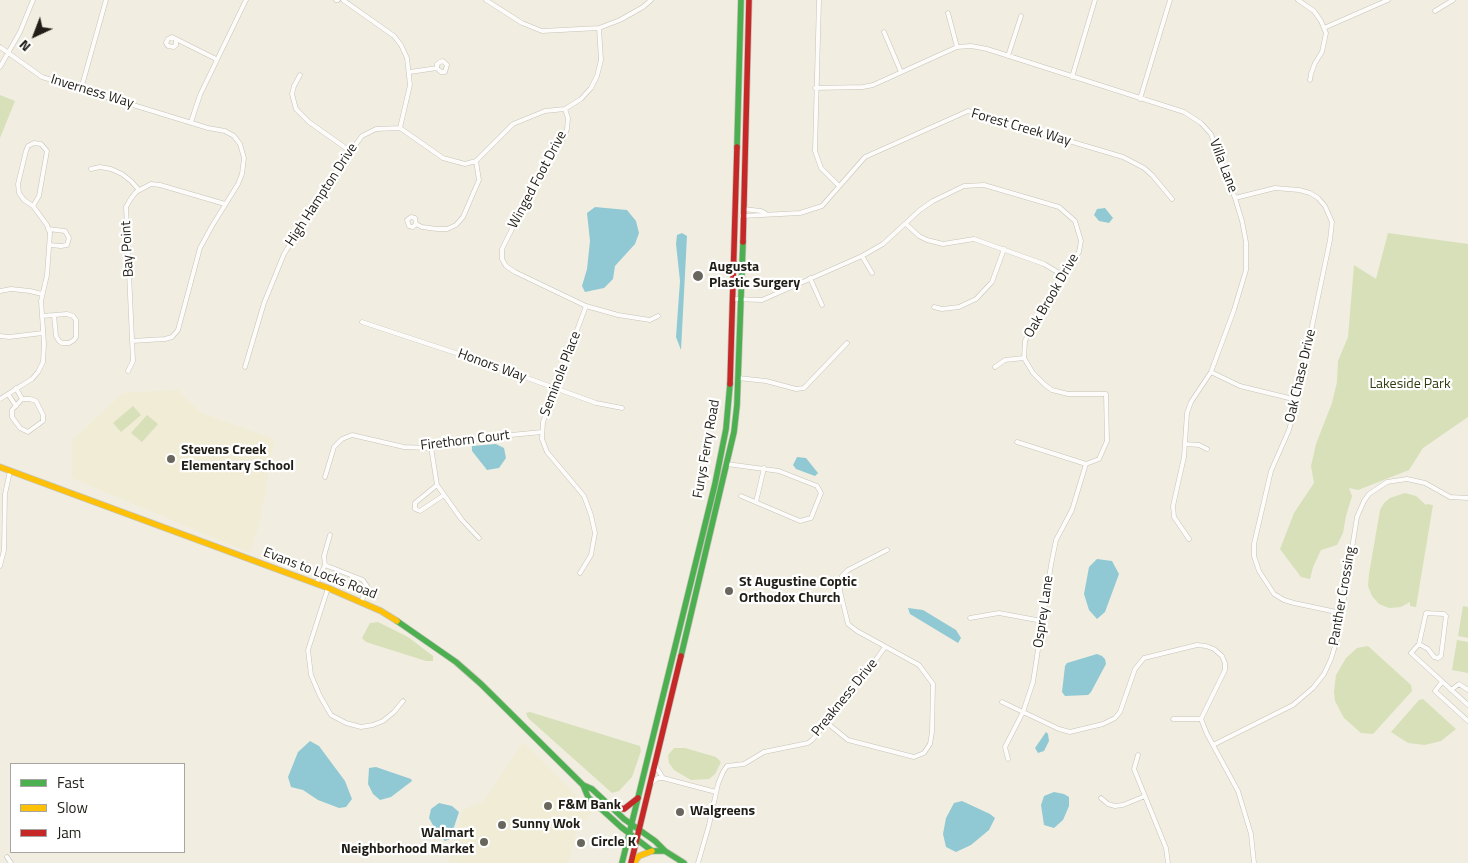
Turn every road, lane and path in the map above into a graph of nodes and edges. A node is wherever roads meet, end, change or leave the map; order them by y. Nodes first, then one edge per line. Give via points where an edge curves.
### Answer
1 (32, 0) edge
2 (106, 0) edge
3 (246, 0) edge
4 (343, 0) edge
5 (486, 0) edge
6 (651, 0) edge
7 (741, 0) edge
8 (749, 0) edge
9 (818, 0) edge
10 (1095, 0) edge
11 (1170, 0) edge
12 (1298, 0) edge
13 (1388, 0) edge
14 (1453, 0) edge
15 (1434, 11) dead end
16 (948, 13) dead end
17 (1022, 16) dead end
18 (599, 28) junction
19 (1324, 28) junction
20 (884, 32) dead end
21 (176, 40) dead end
22 (0, 47) edge
23 (957, 47) junction
24 (8, 53) junction
25 (1008, 56) junction
26 (216, 59) junction
27 (0, 67) edge
28 (437, 68) dead end
29 (410, 72) junction
30 (901, 72) junction
31 (300, 75) dead end
32 (1072, 77) junction
33 (1310, 80) dead end
34 (815, 88) junction
35 (81, 89) junction
36 (1140, 99) junction
37 (566, 108) junction
38 (191, 122) junction
39 (400, 128) junction
40 (350, 151) junction
41 (476, 161) junction
42 (90, 169) dead end
43 (839, 186) junction
44 (139, 190) junction
45 (1235, 198) junction
46 (1172, 199) dead end
47 (225, 204) junction
48 (34, 206) junction
49 (742, 209) junction
50 (764, 214) junction
51 (742, 216) junction
52 (416, 224) dead end
53 (906, 224) junction
54 (48, 229) junction
55 (50, 245) junction
56 (1004, 249) junction
57 (862, 256) junction
58 (872, 273) dead end
59 (1064, 276) junction
60 (810, 278) junction
61 (0, 291) edge
62 (42, 294) junction
63 (733, 299) junction
64 (741, 299) junction
65 (822, 305) dead end
66 (586, 306) junction
67 (934, 307) dead end
68 (54, 315) junction
69 (42, 316) junction
70 (658, 316) dead end
71 (362, 322) dead end
72 (43, 334) junction
73 (0, 336) edge
74 (132, 341) junction
75 (848, 343) dead end
76 (1024, 358) junction
77 (245, 367) dead end
78 (995, 367) dead end
79 (128, 371) dead end
80 (1211, 372) junction
81 (738, 378) junction
82 (16, 388) junction
83 (555, 388) junction
84 (8, 394) junction
85 (0, 399) edge
86 (22, 399) junction
87 (1297, 400) junction
88 (16, 406) junction
89 (622, 408) dead end
90 (542, 432) junction
91 (1016, 442) dead end
92 (1185, 444) junction
93 (431, 447) junction
94 (1207, 450) dead end
95 (727, 464) junction
96 (1086, 464) junction
97 (0, 467) edge
98 (764, 468) junction
99 (10, 471) junction
100 (324, 477) dead end
101 (436, 484) junction
102 (444, 495) junction
103 (740, 496) dead end
104 (1468, 498) edge
105 (756, 502) junction
106 (330, 535) dead end
107 (479, 538) dead end
108 (1189, 539) dead end
109 (886, 550) dead end
110 (325, 565) junction
111 (0, 566) edge
112 (580, 573) dead end
113 (316, 584) junction
114 (328, 588) junction
115 (361, 603) junction
116 (1341, 612) junction
117 (970, 618) dead end
118 (1042, 620) junction
119 (1419, 644) junction
120 (885, 647) junction
121 (1442, 682) junction
122 (1451, 690) junction
123 (1468, 690) edge
124 (402, 701) dead end
125 (1002, 702) dead end
126 (1468, 705) edge
127 (1023, 712) junction
128 (1173, 719) dead end
129 (1201, 719) junction
130 (1468, 720) edge
131 (826, 722) junction
132 (1213, 745) junction
133 (1138, 755) dead end
134 (1008, 759) dead end
135 (655, 765) junction
136 (663, 778) junction
137 (650, 784) junction
138 (583, 785) junction
139 (716, 792) junction
140 (1145, 796) junction
141 (638, 798) junction
142 (1101, 798) dead end
143 (609, 805) junction
144 (631, 824) junction
145 (640, 830) junction
146 (629, 833) junction
147 (637, 839) junction
148 (652, 851) junction
149 (665, 851) junction
150 (7, 857) dead end
151 (11, 863) edge
152 (622, 863) edge
153 (633, 863) edge
154 (684, 863) edge
155 (698, 863) edge
156 (1168, 863) edge
157 (1254, 863) edge

1 - 24 street
2 - 35 street
3 - 26 street
4 - 29 street via 394,36 407,58
5 - 18 street via 522,23 542,31
6 - 18 street via 620,20
7 - 63 main road, Furys Ferry Road
8 - 49 main road, Furys Ferry Road
9 - 34 street
10 - 32 street
11 - 36 street
12 - 19 street via 1314,11
13 - 19 street
14 - 15 street
16 - 23 street
17 - 25 street
18 - 37 street via 601,60 597,76 581,99
19 - 33 street via 1322,52
20 - 30 street
21 - 26 street
22 - 24 street, Inverness Way
23 - 25 street, Villa Lane via 971,46
23 - 30 street, Villa Lane
24 - 27 street
24 - 35 street, Inverness Way via 42,77
25 - 32 street, Villa Lane
26 - 38 street
28 - 29 street
29 - 39 street
30 - 34 street, Villa Lane via 863,87
31 - 40 street via 292,94 296,109
32 - 36 street, Villa Lane
34 - 43 street via 815,152 821,168
35 - 38 street, Inverness Way
36 - 45 street, Villa Lane via 1184,112 1201,123 1211,134
37 - 41 street via 545,111 513,124
37 - 66 street, Winged Foot Drive via 567,129 563,139 547,159 502,249 502,259 516,272
38 - 47 street, Inverness Way via 225,131 234,136 243,150 242,174
39 - 40 street, High Hampton Drive via 376,129 362,136
39 - 41 street via 444,158 465,164
40 - 77 street, High Hampton Drive via 284,254 269,288
41 - 52 street via 479,180 463,217 456,225 437,229
42 - 44 street via 111,169 122,174
43 - 46 street, Forest Creek Way via 865,158 968,111 1123,157 1144,168
43 - 50 street, Forest Creek Way via 822,206 800,213
44 - 47 street via 151,184 160,185
44 - 74 street, Bay Point via 126,207
45 - 80 street, Villa Lane via 1246,242 1246,270
45 - 87 street, Oak Chase Drive via 1275,188 1310,193 1325,206 1332,222
47 - 74 street, Inverness Way via 200,248 178,330 165,338
48 - 48 street via 39,196 47,151 41,144 34,143 26,151 18,184 24,200
48 - 54 street
49 - 50 street, Forest Creek Way via 761,210
49 - 51 main road, Furys Ferry Road
50 - 51 street, Forest Creek Way
51 - 64 main road, Furys Ferry Road
53 - 56 street via 927,240 943,244 974,239
53 - 57 street, Oak Brook Drive via 883,244
53 - 59 street, Oak Brook Drive via 933,201 964,186 984,185 1059,207 1075,221 1081,241 1079,252
54 - 55 street
54 - 55 street via 65,231 69,238 62,246
55 - 62 street
56 - 59 street via 1044,264
56 - 67 street via 992,282 976,299 951,309
57 - 58 street
57 - 60 street, Oak Brook Drive
59 - 76 street, Oak Brook Drive via 1025,341
60 - 64 street, Oak Brook Drive via 762,300
60 - 65 street
61 - 62 street via 11,289
62 - 69 street
63 - 64 street, Oak Brook Drive
63 - 141 main road, Furys Ferry Road via 726,429
64 - 81 main road, Furys Ferry Road
66 - 70 street, Winged Foot Drive via 650,320
66 - 83 street, Seminole Place
68 - 68 street via 73,316 76,320 74,340 69,343 58,341
68 - 69 street
69 - 72 street
71 - 83 street, Honors Way
72 - 73 street
72 - 82 street via 43,362 32,379
74 - 79 street, Bay Point via 133,361
75 - 81 street via 804,388
76 - 78 street via 1005,360
76 - 96 street, Oak Brook Drive via 1032,373 1052,390 1068,394 1106,394 1107,441 1099,458
80 - 87 street via 1240,386
80 - 92 street, Villa Lane via 1190,402
81 - 95 main road, Furys Ferry Road via 734,432
82 - 84 street
82 - 86 street
83 - 89 street, Honors Way
83 - 90 street, Seminole Place
84 - 85 street
84 - 88 street
86 - 88 street
86 - 88 street via 36,402 43,421 33,430 24,431 12,417
87 - 116 street, Oak Chase Drive via 1289,430 1271,471 1254,556 1259,571 1274,594 1284,600
90 - 93 street, Firethorn Court via 459,440
90 - 112 street, Seminole Place via 547,452 584,496 591,515 595,533 592,555
91 - 96 street
92 - 94 street
92 - 108 street, Villa Lane via 1173,506 1174,516
93 - 100 street, Firethorn Court via 404,447 352,435 334,447
93 - 101 street
95 - 98 street
95 - 135 main road, Furys Ferry Road
96 - 118 street, Osprey Lane via 1072,510 1056,540
97 - 99 main road, Evans to Locks Road
98 - 105 street
98 - 105 street via 817,486 820,496 811,518 800,521
99 - 111 street via 4,494 4,550
99 - 113 main road, Evans to Locks Road
101 - 102 street
101 - 102 street via 415,503 416,509 420,511
102 - 107 street
103 - 105 street
104 - 116 street, Panther Crossing via 1450,497 1425,483 1407,479 1387,482 1375,489 1357,516
106 - 110 street
109 - 120 street via 848,570 840,584 848,624
110 - 113 street
110 - 115 street via 363,580 367,588
113 - 114 main road, Evans to Locks Road
114 - 115 main road, Evans to Locks Road
114 - 124 street via 308,650 311,675 331,715 361,727 373,725 384,721
115 - 138 main road, Evans to Locks Road via 419,634 456,662
116 - 132 street, Panther Crossing via 1331,658 1313,688 1293,705
117 - 118 street via 999,613
118 - 127 street, Osprey Lane via 1033,682
119 - 119 street via 1434,657 1441,656 1444,614 1426,613
119 - 121 street via 1411,653
120 - 131 street, Preakness Drive
120 - 131 street via 919,665 933,684 932,732 924,753 914,757 848,740
121 - 122 street
121 - 130 street via 1435,691
122 - 123 street via 1460,684
122 - 126 street
125 - 127 street
127 - 129 street via 1070,732 1103,724 1120,712 1135,669 1144,658 1197,645 1214,649 1225,663 1222,678
127 - 134 street, Osprey Lane via 1005,747
128 - 129 street
129 - 132 street
131 - 139 street, Preakness Drive via 808,743 764,752 744,764 728,766 722,772
132 - 157 street via 1238,792 1251,834
133 - 140 street via 1134,768
135 - 136 street
135 - 137 main road, Furys Ferry Road
136 - 137 street
136 - 139 street
137 - 145 main road, Furys Ferry Road
138 - 143 main road, Evans to Locks Road
138 - 146 main road, Evans to Locks Road via 588,798
139 - 155 street, Preakness Drive
140 - 142 street via 1115,806
140 - 156 street via 1166,848
141 - 143 main road via 624,808
141 - 144 main road, Furys Ferry Road
143 - 144 main road, Evans to Locks Road
144 - 145 main road, Evans to Locks Road
144 - 146 main road, Furys Ferry Road
145 - 147 main road, Furys Ferry Road
145 - 149 main road, Evans to Locks Road
146 - 147 main road, Evans to Locks Road
146 - 152 main road, Furys Ferry Road
147 - 148 main road, Evans to Locks Road
147 - 153 main road, Furys Ferry Road
148 - 149 main road
148 - 153 main road via 639,856
149 - 154 main road, Evans to Locks Road
150 - 151 street

